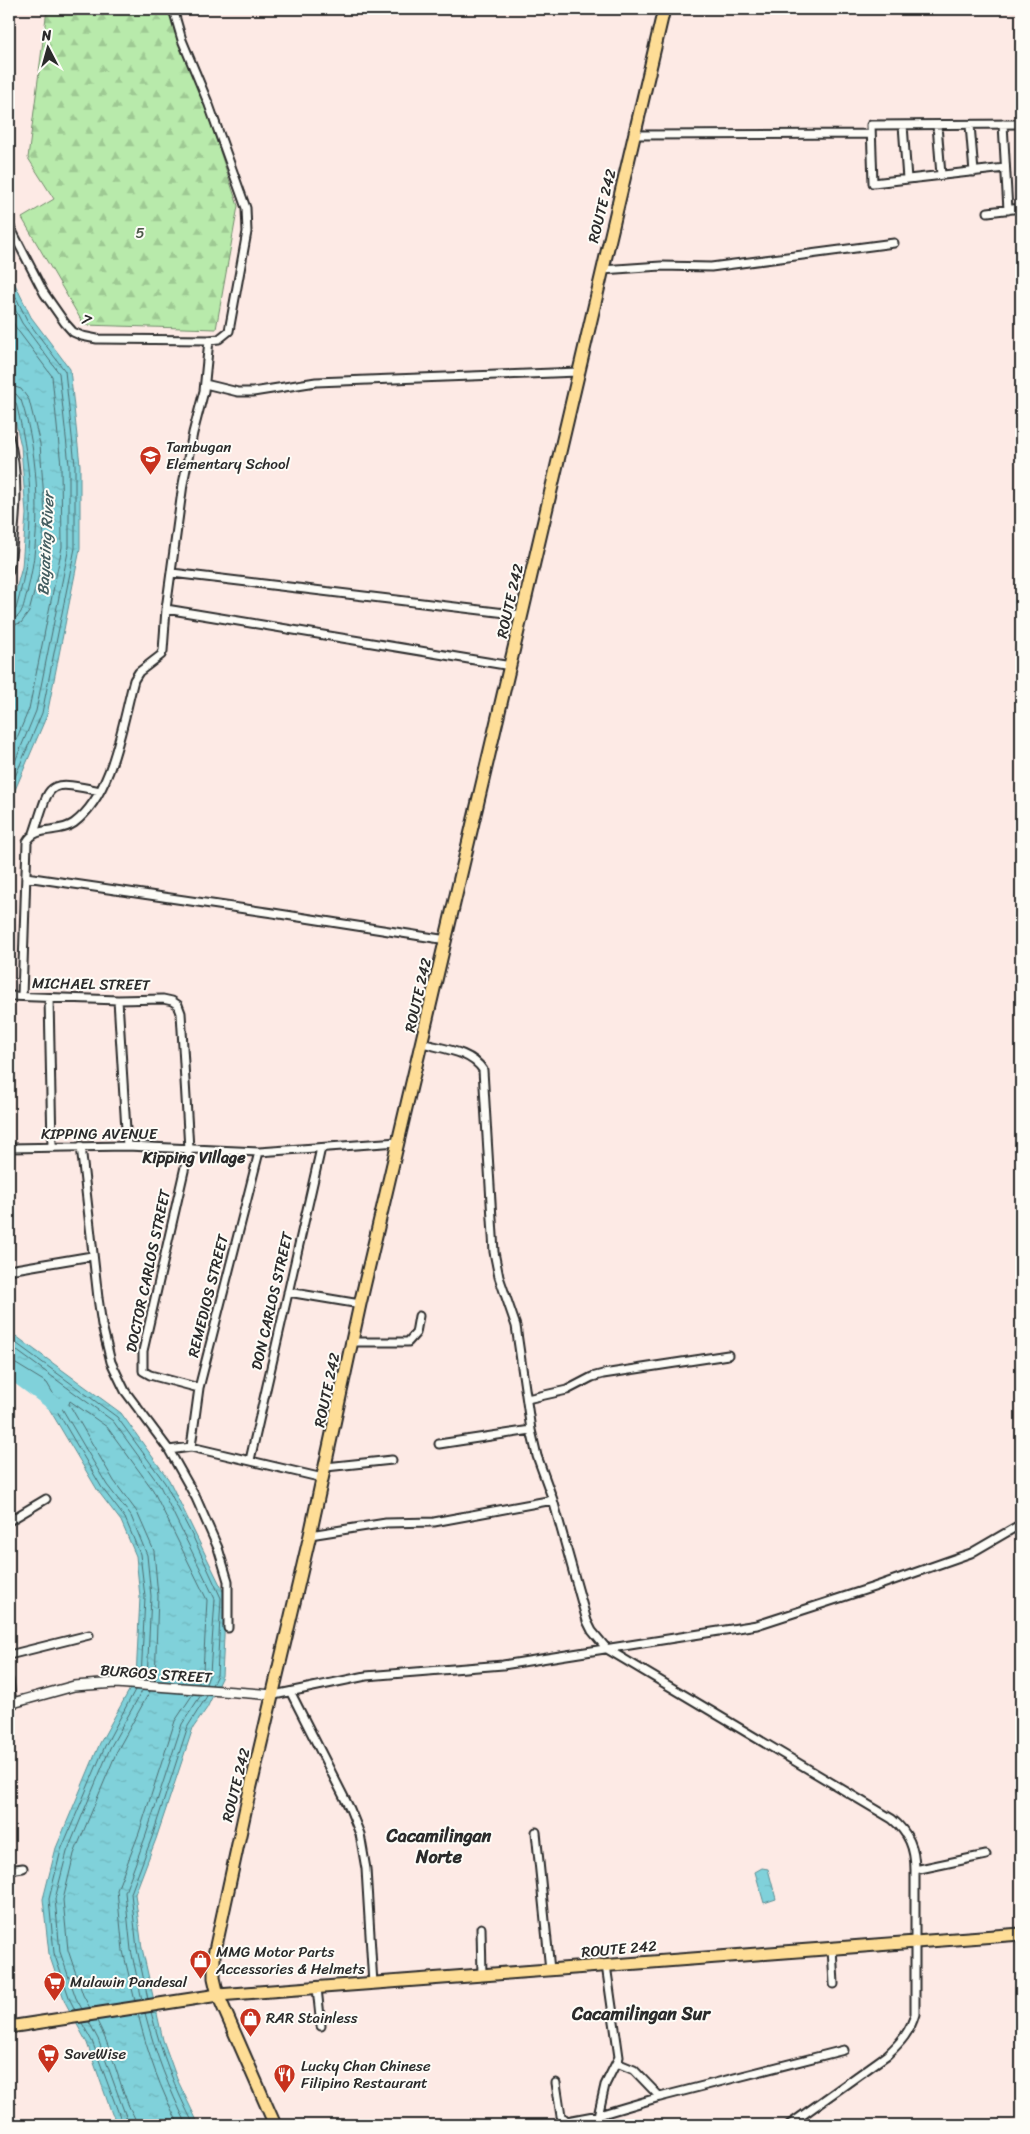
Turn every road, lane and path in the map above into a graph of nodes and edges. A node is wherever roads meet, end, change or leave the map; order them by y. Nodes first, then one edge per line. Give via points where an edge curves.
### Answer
1 (173, 9) edge
2 (664, 9) edge
3 (970, 124) junction
4 (1003, 124) junction
5 (1021, 124) edge
6 (903, 125) junction
7 (937, 125) junction
8 (871, 134) junction
9 (636, 135) junction
10 (1006, 168) junction
11 (974, 172) junction
12 (941, 175) junction
13 (907, 179) junction
14 (1021, 208) edge
15 (1008, 210) junction
16 (988, 212) dead end
17 (9, 225) edge
18 (894, 243) dead end
19 (602, 270) junction
20 (209, 340) junction
21 (578, 372) junction
22 (205, 384) junction
23 (9, 438) edge
24 (9, 571) edge
25 (172, 573) junction
26 (166, 609) junction
27 (522, 615) junction
28 (511, 666) junction
29 (100, 791) junction
30 (34, 834) junction
31 (26, 877) junction
32 (447, 940) junction
33 (9, 996) edge
34 (22, 996) junction
35 (49, 998) junction
36 (118, 1000) junction
37 (172, 1001) joint
38 (422, 1043) junction
39 (398, 1142) junction
40 (52, 1146) junction
41 (81, 1146) junction
42 (127, 1146) junction
43 (9, 1148) edge
44 (321, 1148) junction
45 (189, 1149) junction
46 (259, 1152) junction
47 (92, 1256) junction
48 (9, 1270) edge
49 (288, 1292) junction
50 (360, 1304) junction
51 (420, 1316) dead end
52 (352, 1342) junction
53 (728, 1355) dead end
54 (199, 1388) junction
55 (527, 1399) junction
56 (531, 1430) junction
57 (439, 1444) dead end
58 (191, 1447) junction
59 (169, 1450) junction
60 (250, 1460) junction
61 (392, 1460) dead end
62 (324, 1473) junction
63 (46, 1498) dead end
64 (553, 1500) junction
65 (9, 1521) edge
66 (1021, 1524) edge
67 (310, 1535) junction
68 (228, 1628) dead end
69 (89, 1635) dead end
70 (607, 1649) junction
71 (9, 1655) edge
72 (9, 1680) edge
73 (291, 1693) junction
74 (274, 1695) junction
75 (10, 1704) edge
76 (536, 1832) dead end
77 (986, 1855) dead end
78 (23, 1868) dead end
79 (9, 1870) edge
80 (915, 1870) junction
81 (481, 1928) dead end
82 (1021, 1934) edge
83 (915, 1942) junction
84 (832, 1948) junction
85 (606, 1965) junction
86 (550, 1970) junction
87 (482, 1976) junction
88 (373, 1984) junction
89 (834, 1984) dead end
90 (317, 1988) junction
91 (218, 1995) junction
92 (322, 2026) dead end
93 (9, 2027) edge
94 (844, 2050) dead end
95 (617, 2063) junction
96 (556, 2083) dead end
97 (660, 2097) junction
98 (598, 2115) junction
99 (275, 2125) edge
100 (596, 2125) edge
101 (789, 2125) edge

1 - 20 street via 240,188 248,221 229,331 219,339
2 - 9 main road, ROUTE 242
3 - 4 street
3 - 7 street
3 - 11 street
4 - 5 street
4 - 10 street
6 - 7 street
6 - 8 street via 871,125
6 - 13 street
7 - 12 street
8 - 9 street
8 - 13 street via 873,183
9 - 19 main road, ROUTE 242
10 - 11 street
10 - 15 street
11 - 12 street
12 - 13 street
14 - 15 street
15 - 16 street
17 - 20 street, 7 via 44,293 73,332 97,339
18 - 19 street via 711,267 655,266
19 - 21 main road, ROUTE 242
20 - 22 street
21 - 22 street via 316,382 253,392
21 - 27 main road, ROUTE 242
22 - 25 street via 182,484
23 - 24 street via 14,458 16,520
25 - 26 street
25 - 27 street
26 - 28 street
26 - 29 street via 161,655 134,680 115,752
27 - 28 main road, ROUTE 242
28 - 32 main road, ROUTE 242
29 - 30 street via 75,822
29 - 30 street via 58,784 49,791
30 - 31 street via 27,842
31 - 32 street
31 - 34 street
32 - 38 main road, ROUTE 242
33 - 34 street, MICHAEL STREET
34 - 35 street, MICHAEL STREET
35 - 36 street, MICHAEL STREET
35 - 40 street
36 - 37 street, MICHAEL STREET
36 - 42 street
37 - 45 street, DOCTOR CARLOS STREET via 181,1013
38 - 39 main road, ROUTE 242
38 - 55 street via 470,1056 483,1070 494,1252 516,1326
39 - 44 street
39 - 50 main road, ROUTE 242
40 - 41 street, KIPPING AVENUE
40 - 43 street, KIPPING AVENUE
41 - 42 street, KIPPING AVENUE
41 - 47 street
42 - 45 street, KIPPING AVENUE
44 - 46 street, KIPPING AVENUE
44 - 49 street, DON CARLOS STREET
45 - 46 street, KIPPING AVENUE
45 - 54 street, DOCTOR CARLOS STREET via 142,1364 143,1371 150,1375
46 - 54 street, REMEDIOS STREET
47 - 48 street
47 - 59 street via 102,1326 111,1362 125,1391
49 - 50 street
49 - 60 street, DON CARLOS STREET
50 - 52 main road, ROUTE 242
51 - 52 street via 416,1333 408,1342
52 - 62 main road, ROUTE 242
53 - 55 street via 604,1374 567,1390
54 - 58 street, REMEDIOS STREET
55 - 56 street
56 - 57 street
56 - 64 street
58 - 59 street
58 - 60 street
59 - 68 street via 196,1498 218,1548 228,1581
60 - 62 street
61 - 62 street
62 - 67 main road, ROUTE 242
63 - 65 street
64 - 67 street via 434,1522 386,1523
64 - 70 street via 587,1620
66 - 70 street via 971,1553 774,1620 738,1629
67 - 74 main road, ROUTE 242
69 - 71 street
70 - 73 street via 502,1665 366,1676
70 - 80 street via 892,1819 902,1828 913,1848
72 - 75 street
73 - 74 street
73 - 88 street via 360,1834 366,1869
74 - 75 street, BURGOS STREET via 116,1683 74,1686
74 - 91 main road, ROUTE 242 via 214,1955
76 - 86 street
77 - 80 street
78 - 79 street
80 - 83 street
81 - 87 street
82 - 83 main road, ROUTE 242
83 - 84 main road, ROUTE 242
83 - 101 street via 915,2014 911,2028 887,2055
84 - 85 main road, ROUTE 242
84 - 89 street
85 - 86 main road, ROUTE 242
85 - 95 street via 619,2056
86 - 87 main road, ROUTE 242
87 - 88 main road, ROUTE 242
88 - 90 main road, ROUTE 242
90 - 91 main road, ROUTE 242
90 - 92 street
91 - 93 main road
91 - 99 main road
94 - 97 street
95 - 97 street via 634,2070
95 - 98 street via 605,2085
96 - 98 street via 563,2119 567,2122
97 - 98 street
98 - 100 street

